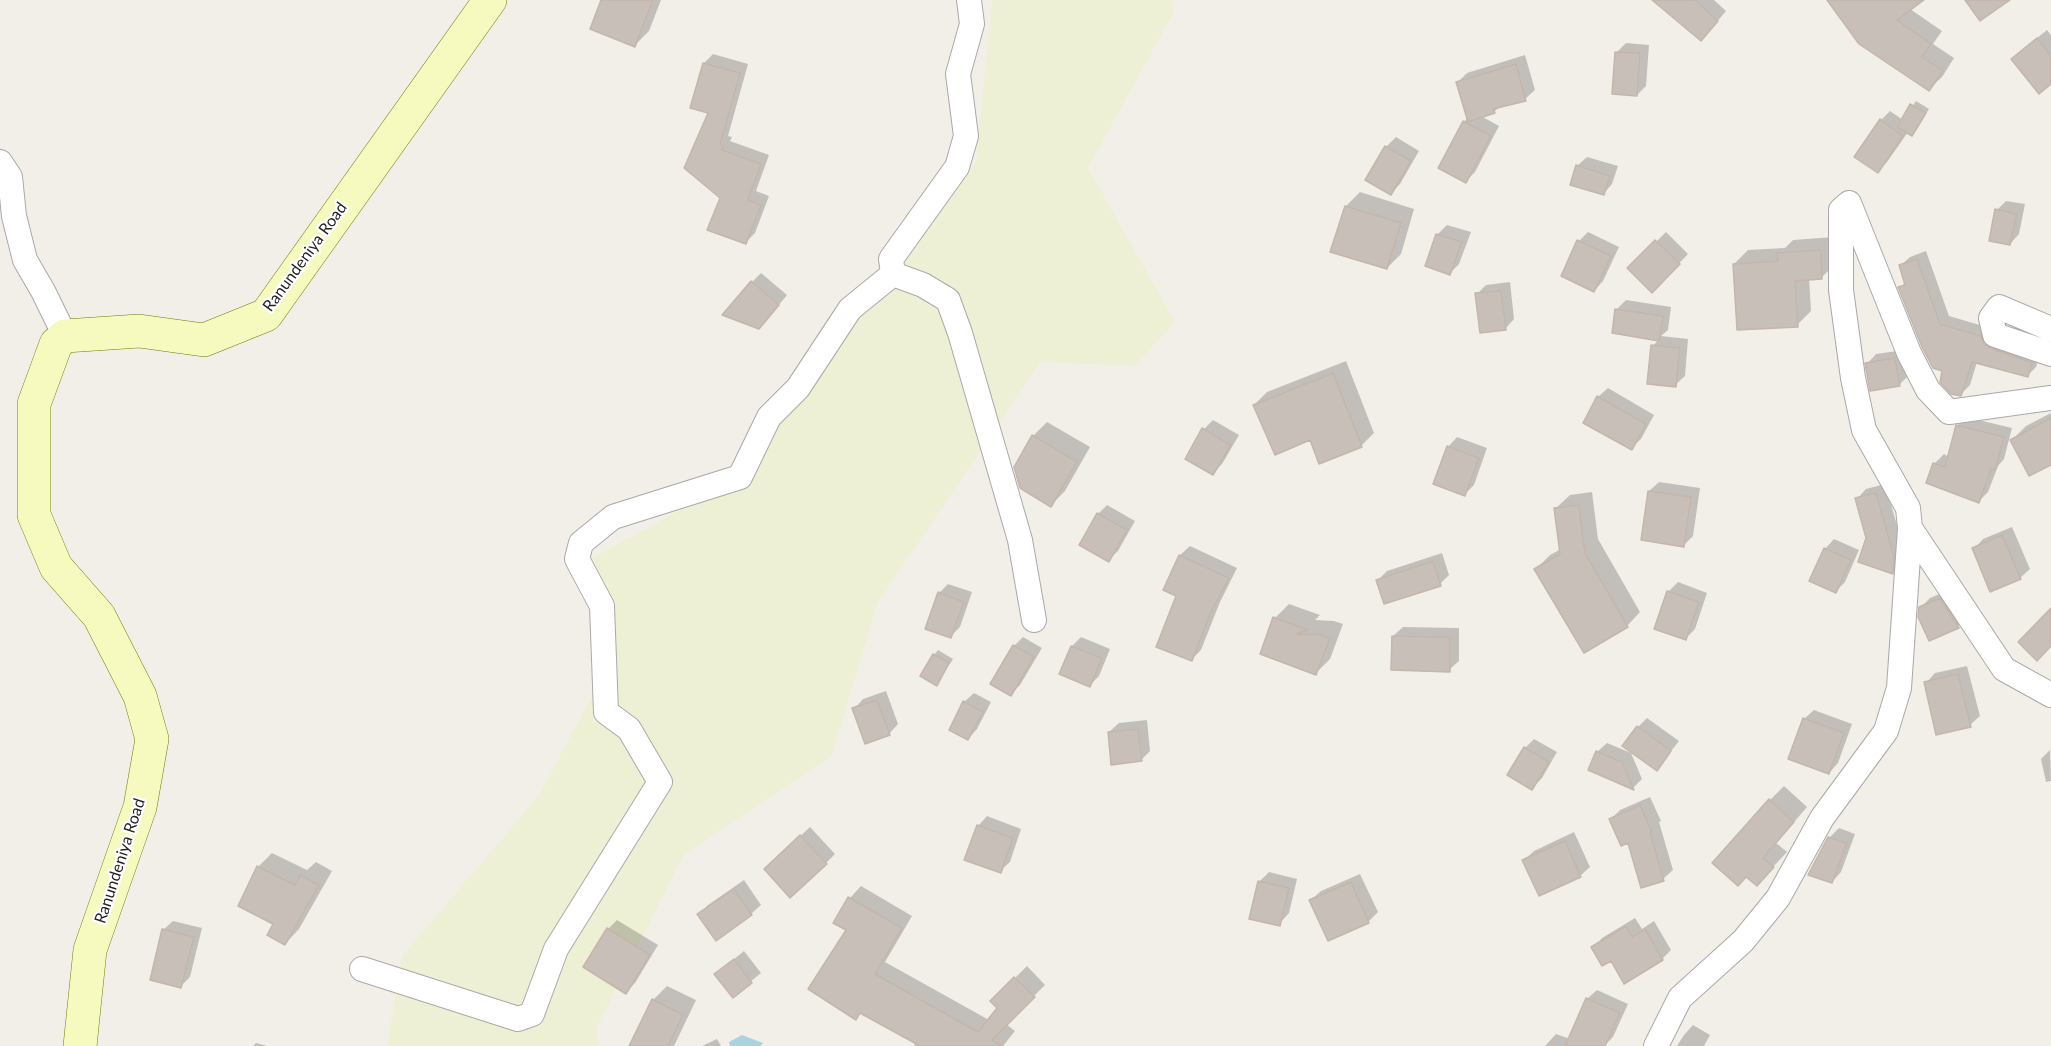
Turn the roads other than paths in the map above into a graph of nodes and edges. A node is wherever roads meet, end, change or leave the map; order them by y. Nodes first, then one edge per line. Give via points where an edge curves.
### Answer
1 (490, 0) edge
2 (969, 0) edge
3 (0, 162) edge
4 (893, 274) junction
5 (2051, 329) edge
6 (64, 336) junction
7 (2051, 354) edge
8 (2051, 398) edge
9 (1910, 528) junction
10 (1034, 620) dead end
11 (2051, 695) edge
12 (362, 969) dead end
13 (80, 1046) edge
14 (1656, 1046) edge

1 - 6 main road, Ranundeniya Road via 266,315 204,340 139,331
2 - 4 street via 972,24 958,74 966,136 957,167 891,259
3 - 6 street via 10,177 25,260
4 - 10 street via 948,300 1020,540
4 - 12 street via 850,309 798,388 769,417 740,477 613,517 581,543 577,559 602,606 606,712 629,729 660,782 556,949 532,1014 518,1019
5 - 7 street via 1999,307 1991,318 1995,334
6 - 13 main road, Ranundeniya Road via 56,344 34,404 34,515 56,567 99,616 140,696 153,738 140,807 90,950
8 - 9 street via 1949,412 1928,390 1909,353 1849,203 1841,210 1841,290 1852,378 1864,430 1908,508
9 - 11 street via 2004,669
9 - 14 street via 1899,688 1886,731 1822,818 1778,898 1743,941 1680,998

